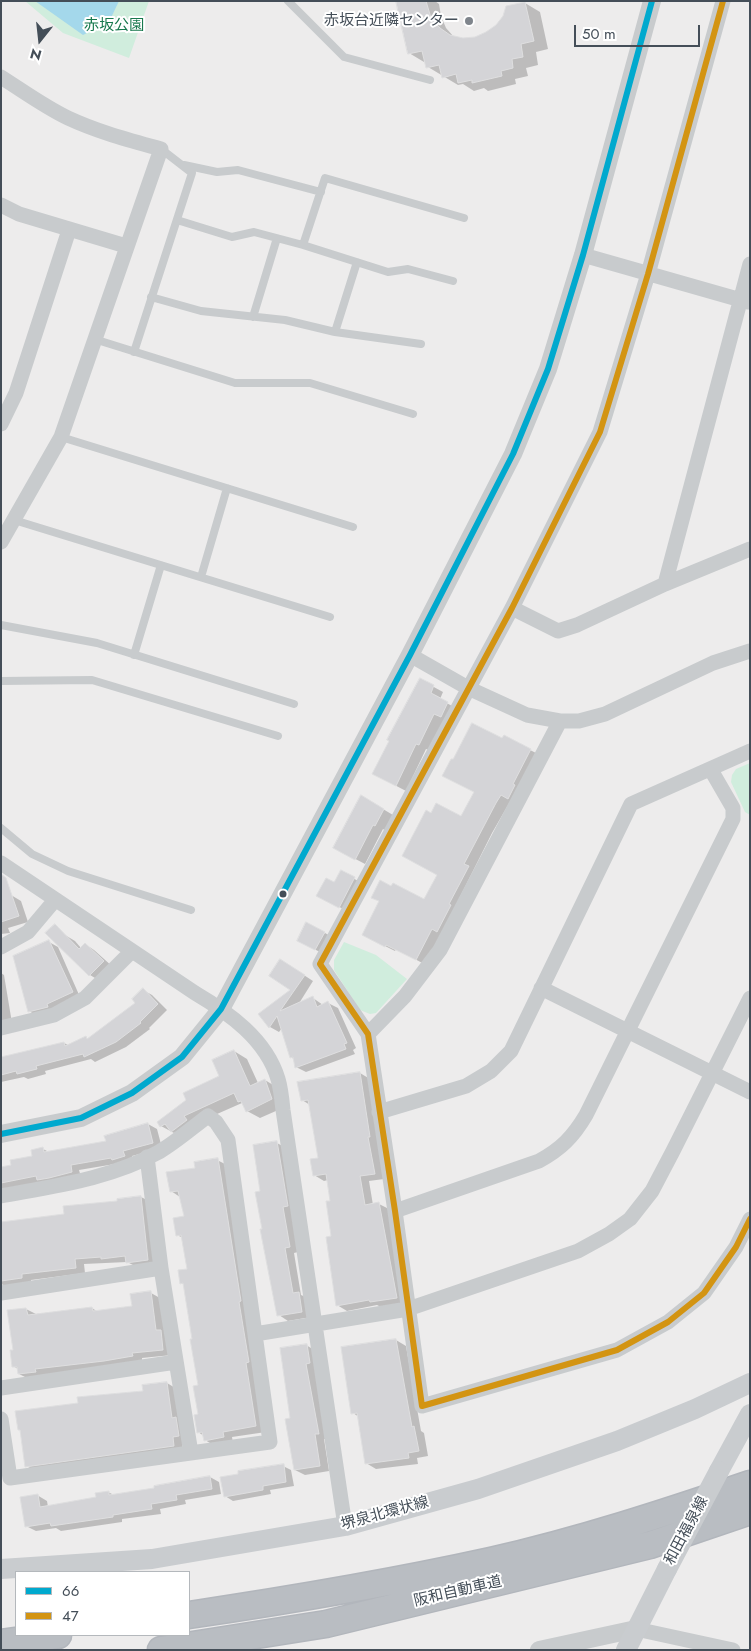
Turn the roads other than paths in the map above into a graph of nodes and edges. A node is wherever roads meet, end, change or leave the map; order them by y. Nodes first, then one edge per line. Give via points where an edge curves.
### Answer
1 (288, 1) edge
2 (652, 1) edge
3 (723, 1) edge
4 (1, 77) edge
5 (430, 80) dead end
6 (161, 149) junction
7 (182, 165) junction
8 (321, 192) junction
9 (1, 205) edge
10 (464, 218) dead end
11 (177, 220) junction
12 (70, 230) junction
13 (277, 238) junction
14 (303, 245) junction
15 (126, 246) junction
16 (583, 255) junction
17 (357, 262) junction
18 (750, 264) edge
19 (648, 274) junction
20 (453, 281) dead end
21 (151, 297) junction
22 (745, 301) edge
23 (253, 317) junction
24 (335, 332) junction
25 (94, 339) junction
26 (421, 344) dead end
27 (134, 352) junction
28 (413, 414) dead end
29 (1, 424) edge
30 (61, 437) junction
31 (227, 488) junction
32 (7, 516) edge
33 (353, 527) dead end
34 (1, 542) edge
35 (750, 549) edge
36 (161, 565) junction
37 (201, 577) junction
38 (664, 584) junction
39 (512, 608) junction
40 (330, 617) dead end
41 (1, 625) edge
42 (750, 651) edge
43 (134, 655) junction
44 (410, 655) junction
45 (1, 681) edge
46 (468, 688) junction
47 (294, 704) dead end
48 (560, 721) junction
49 (278, 736) dead end
50 (750, 751) edge
51 (711, 770) junction
52 (1, 828) edge
53 (1, 863) edge
54 (55, 900) junction
55 (191, 910) dead end
56 (1, 947) edge
57 (132, 951) junction
58 (541, 988) junction
59 (750, 998) edge
60 (222, 1008) junction
61 (1, 1028) edge
62 (626, 1032) junction
63 (368, 1034) junction
64 (711, 1074) junction
65 (750, 1092) edge
66 (379, 1112) junction
67 (1, 1134) edge
68 (147, 1157) junction
69 (1, 1196) edge
70 (395, 1211) junction
71 (750, 1219) edge
72 (161, 1268) junction
73 (1, 1293) edge
74 (408, 1309) junction
75 (314, 1325) junction
76 (255, 1334) junction
77 (176, 1362) junction
78 (750, 1383) edge
79 (1, 1388) edge
80 (750, 1414) edge
81 (1, 1419) edge
82 (191, 1453) junction
83 (750, 1484) edge
84 (750, 1512) edge
85 (345, 1526) junction
86 (1, 1568) edge
87 (190, 1615) edge
88 (636, 1629) junction
89 (51, 1636) edge
90 (1, 1643) edge
91 (161, 1650) edge
92 (539, 1650) edge
93 (626, 1650) edge
94 (732, 1650) edge

1 - 5 lane via 344,57
2 - 16 street
3 - 19 street
4 - 6 street via 68,118 106,134
6 - 7 lane
6 - 15 street
7 - 8 lane via 217,172 238,170
7 - 11 lane via 192,172
8 - 10 lane via 325,178
8 - 14 lane
9 - 12 street
11 - 13 lane via 232,237 254,232
11 - 21 lane
12 - 15 street
12 - 29 street via 16,393
13 - 14 lane
13 - 23 lane
14 - 17 lane
15 - 25 street
16 - 19 street
16 - 44 street via 548,369 513,454
17 - 20 lane via 388,272 408,269
17 - 24 lane
18 - 22 street
19 - 22 street
19 - 39 street via 600,432
21 - 23 lane via 201,311
21 - 27 lane
22 - 38 street
23 - 24 lane via 284,320
24 - 26 lane
25 - 27 lane
25 - 30 street
27 - 28 lane via 234,383 310,382
30 - 31 lane
30 - 32 street
31 - 33 lane
31 - 37 lane
32 - 34 street
32 - 36 lane
35 - 38 street
36 - 37 lane
36 - 43 lane
37 - 40 lane
38 - 39 street via 558,631
39 - 46 street
41 - 43 lane via 97,644
42 - 48 street via 713,663 605,714 579,721
43 - 47 lane
44 - 46 street
44 - 60 street
45 - 49 lane via 92,680
46 - 48 street via 527,715
46 - 63 street via 320,964
48 - 63 street via 440,950 405,996
50 - 51 street
51 - 58 street via 631,804
51 - 62 street via 733,808 733,820
52 - 55 lane via 32,854 68,871
53 - 54 street
54 - 56 street via 28,932
54 - 57 street
57 - 60 street
57 - 61 street via 84,998 54,1015
58 - 62 street
58 - 66 street via 511,1051 491,1071 466,1086
59 - 64 street
60 - 67 street via 182,1056 132,1093 81,1118
60 - 75 street via 254,1037 272,1064 278,1080
62 - 64 street
62 - 70 street via 575,1134 555,1152 538,1161
63 - 66 street
64 - 65 street
64 - 74 street via 652,1191 630,1219 578,1251
66 - 70 street
68 - 69 street via 91,1179
68 - 72 street
68 - 76 street via 208,1116 228,1140
70 - 74 street
71 - 74 street via 736,1247 704,1292 668,1322 617,1350 422,1406
72 - 73 street
72 - 77 street
74 - 75 street
75 - 76 street
75 - 85 street
76 - 82 street via 270,1442
77 - 79 street
77 - 82 street
78 - 85 main road, 堺泉北環状線 via 617,1441 478,1489
80 - 88 main road, 和田福泉線, bridge
81 - 82 street via 10,1478
83 - 87 highway, 阪和自動車道 via 640,1521 492,1560 324,1594
84 - 91 highway, 阪和自動車道 via 650,1545 326,1624
85 - 86 main road, 堺泉北環状線 via 152,1560
88 - 92 street
88 - 93 main road, 和田福泉線
88 - 94 street
89 - 90 highway

